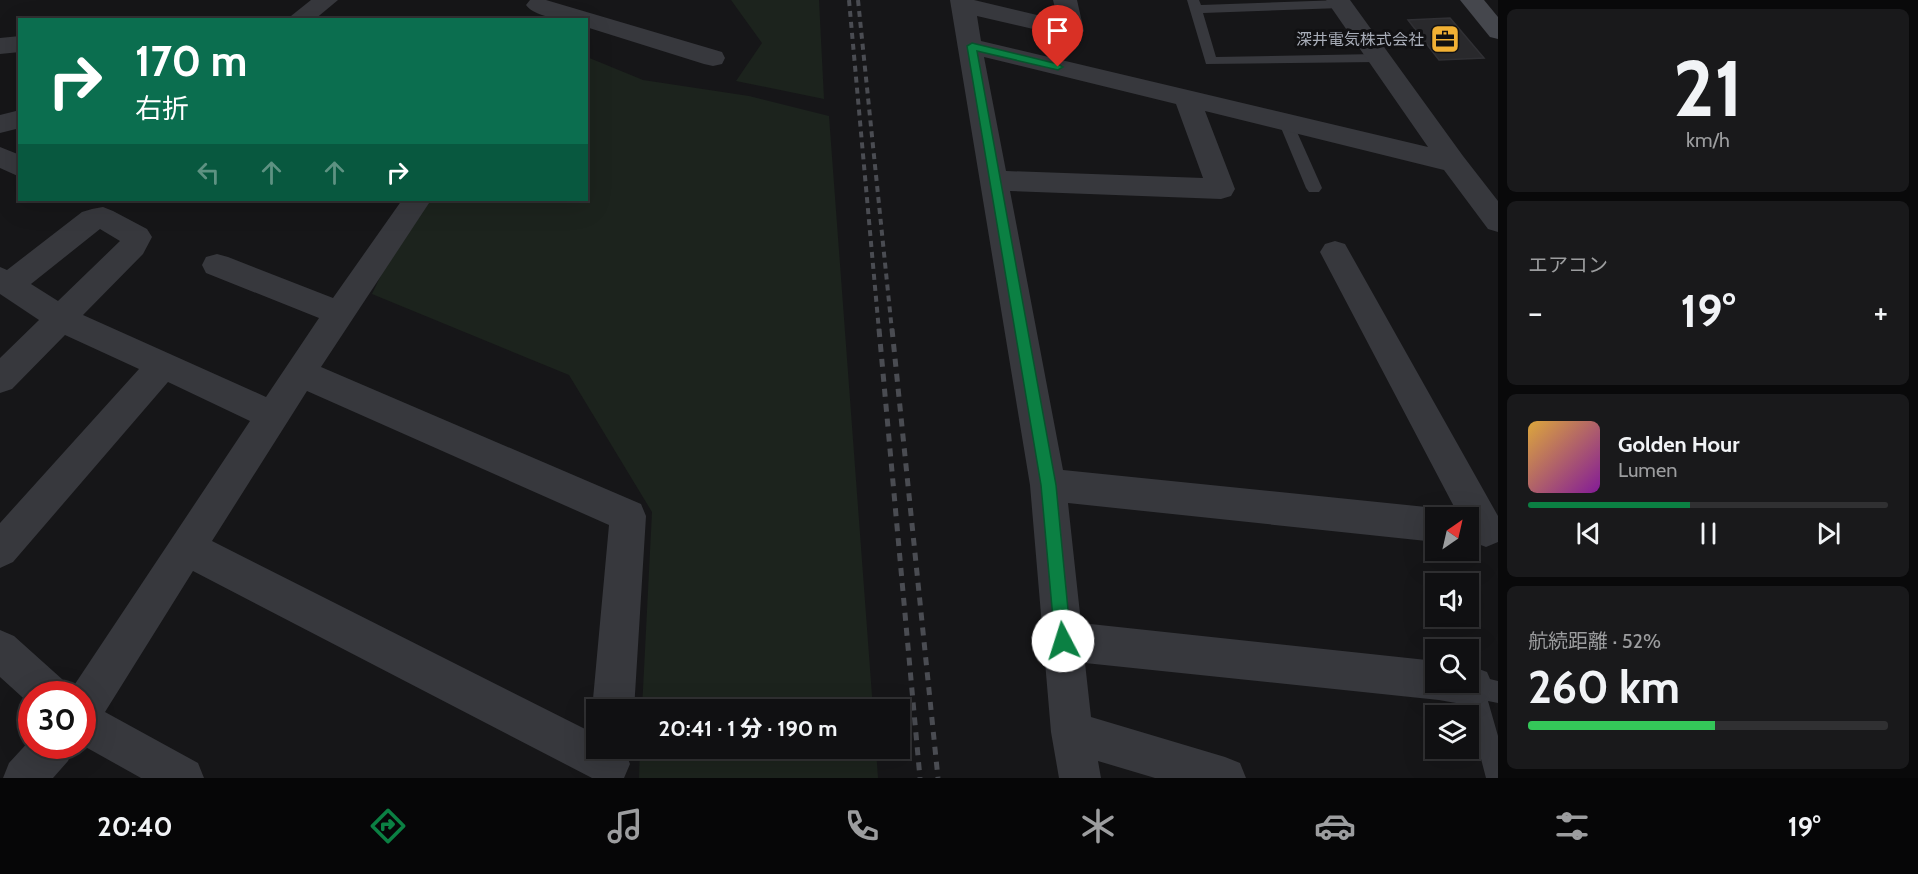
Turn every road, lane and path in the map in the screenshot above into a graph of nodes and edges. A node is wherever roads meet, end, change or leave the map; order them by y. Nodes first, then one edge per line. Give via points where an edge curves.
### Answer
1 (326, 0) edge
2 (1065, 0) edge
3 (1472, 0) edge
4 (1340, 2) edge
5 (963, 3) edge
6 (1195, 4) edge
7 (536, 8) edge
8 (301, 18) edge
9 (571, 18) edge
10 (588, 23) edge
11 (1498, 32) edge
12 (18, 44) edge
13 (0, 46) edge
14 (972, 46) junction
15 (713, 58) dead end
16 (1377, 58) junction
17 (1187, 99) junction
18 (18, 120) edge
19 (1286, 123) junction
20 (0, 124) edge
21 (0, 156) edge
22 (1453, 163) junction
23 (18, 166) edge
24 (995, 181) junction
25 (1314, 188) dead end
26 (416, 201) edge
27 (1498, 220) edge
28 (1335, 252) dead end
29 (217, 265) dead end
30 (4, 282) edge
31 (339, 313) junction
32 (61, 319) junction
33 (162, 366) junction
34 (300, 373) junction
35 (0, 379) edge
36 (273, 417) junction
37 (1048, 485) junction
38 (1425, 524) edge
39 (1484, 530) edge
40 (188, 548) junction
41 (0, 550) edge
42 (1063, 641) junction
43 (0, 650) edge
44 (35, 681) edge
45 (1425, 681) edge
46 (96, 689) edge
47 (1466, 693) edge
48 (614, 699) edge
49 (96, 730) edge
50 (1072, 732) junction
51 (41, 759) edge
52 (609, 763) edge
53 (24, 778) edge
54 (183, 778) edge
55 (1080, 778) edge
56 (1225, 778) edge
57 (1498, 778) edge

1 - 8 street
2 - 5 street via 1072,31
3 - 11 main road
4 - 6 lane
4 - 16 street
5 - 14 street
6 - 16 lane via 1210,61
7 - 9 street
10 - 15 street
12 - 13 street
14 - 17 street
14 - 24 street
16 - 22 street
17 - 19 street
17 - 24 street via 1221,189
18 - 20 street
19 - 22 street
19 - 25 lane
21 - 23 street
22 - 27 street
24 - 37 street
26 - 31 street
28 - 39 street
29 - 31 street
30 - 32 street
30 - 32 street via 92,220 103,218 136,237 134,246
31 - 34 street
32 - 33 street
32 - 35 street
33 - 36 street
33 - 41 street
34 - 36 street
34 - 48 street via 628,516
36 - 40 street
37 - 38 street
37 - 42 street
40 - 46 street
40 - 52 street
42 - 45 street
42 - 50 street
43 - 44 street
47 - 57 lane
49 - 54 street
50 - 55 street
50 - 56 street
51 - 53 street

